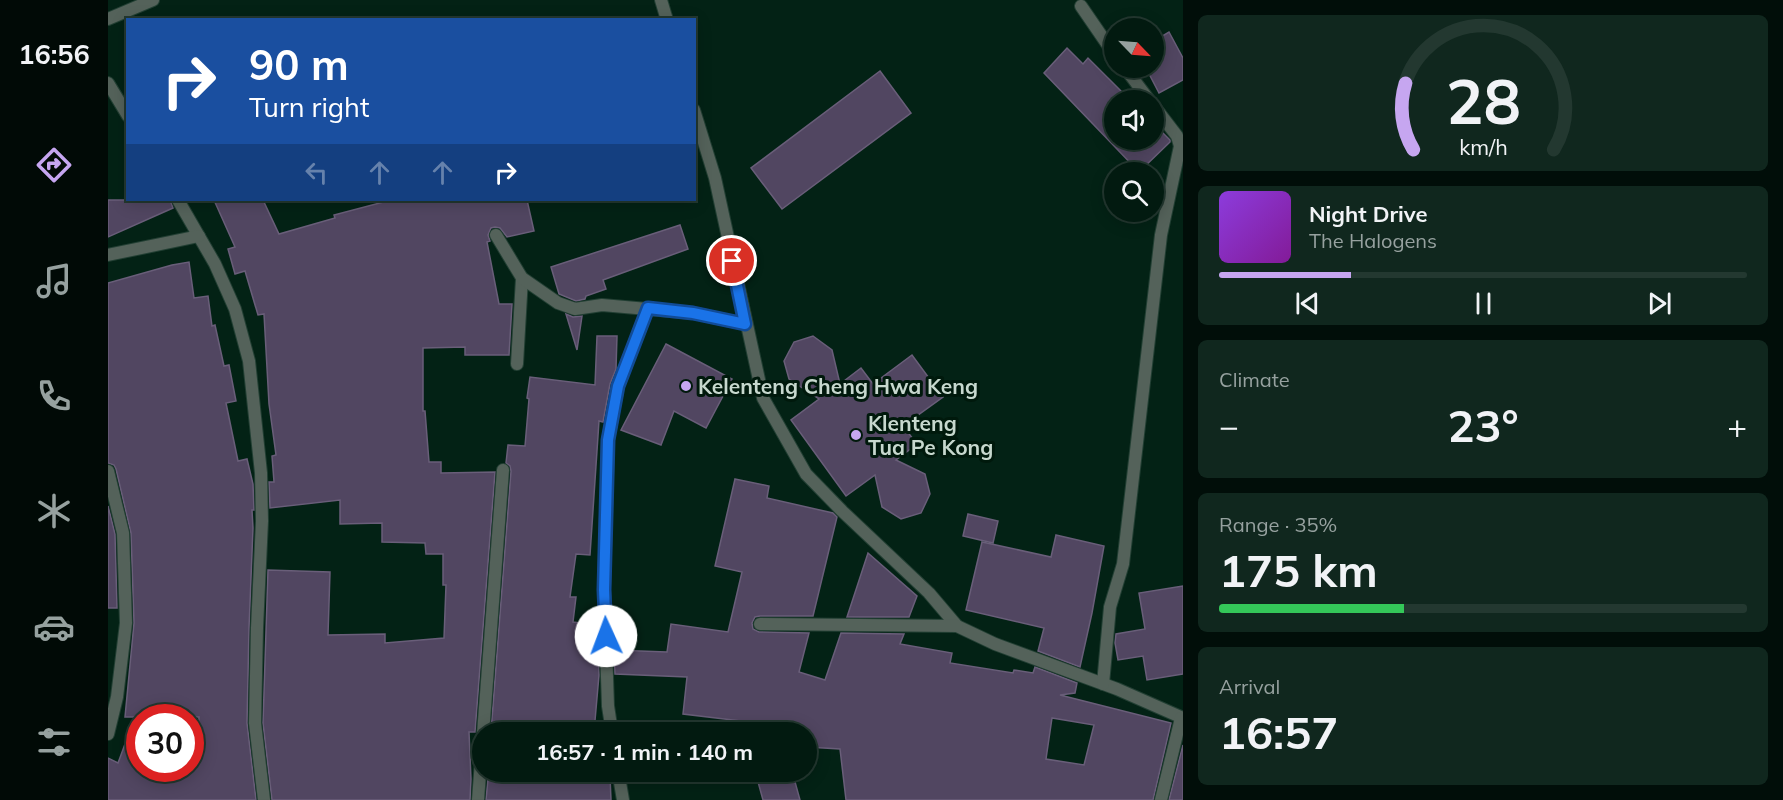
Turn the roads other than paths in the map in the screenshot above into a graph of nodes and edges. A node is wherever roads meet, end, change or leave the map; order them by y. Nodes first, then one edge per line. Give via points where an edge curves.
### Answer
1 (153, 0) edge
2 (661, 0) edge
3 (1081, 6) dead end
4 (666, 18) edge
5 (108, 20) edge
6 (1104, 39) edge
7 (108, 83) edge
8 (126, 113) edge
9 (696, 116) edge
10 (1164, 119) edge
11 (179, 201) edge
12 (496, 235) dead end
13 (198, 236) junction
14 (108, 255) edge
15 (522, 278) junction
16 (648, 308) junction
17 (745, 324) junction
18 (517, 364) dead end
19 (504, 470) dead end
20 (108, 471) edge
21 (760, 624) dead end
22 (957, 626) junction
23 (1103, 684) junction
24 (1182, 718) edge
25 (610, 722) edge
26 (108, 734) edge
27 (620, 782) edge
28 (264, 800) edge
29 (478, 800) edge
30 (623, 800) edge
31 (1161, 800) edge

1 - 5 street
2 - 4 street
3 - 6 street
7 - 8 street
9 - 17 street via 715,178
10 - 23 street via 1180,146 1161,235 1123,564 1110,608
11 - 13 street
12 - 15 street
13 - 14 street
13 - 28 street via 235,309 249,361 261,473 255,723
15 - 16 street via 558,303 575,309 602,305
15 - 18 street
16 - 17 street
16 - 25 street via 618,386 608,440 604,590
17 - 22 street via 763,398 806,474 929,593
19 - 29 street
20 - 26 street via 123,533 126,623
21 - 22 street
22 - 23 street
23 - 24 street
24 - 31 street
27 - 30 street

